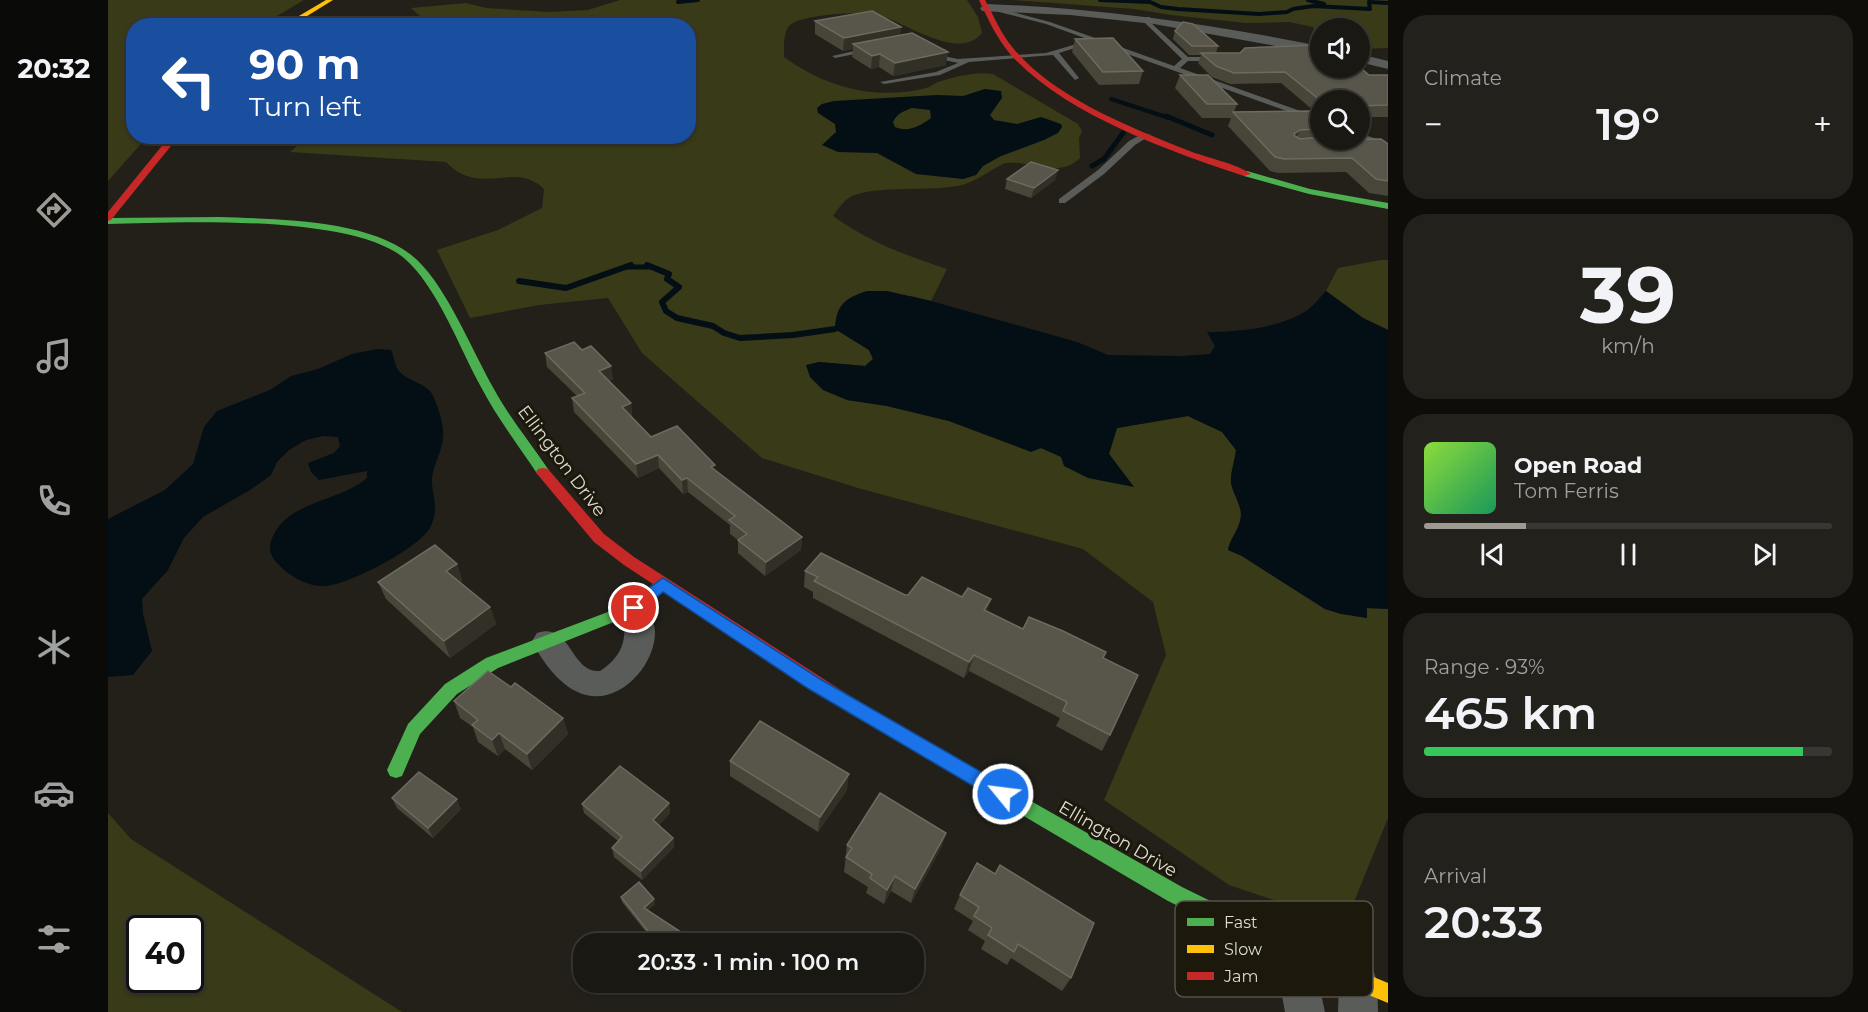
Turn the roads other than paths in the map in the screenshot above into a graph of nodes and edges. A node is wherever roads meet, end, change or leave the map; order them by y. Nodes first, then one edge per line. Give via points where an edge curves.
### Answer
1 (330, 0) edge
2 (984, 4) edge
3 (299, 18) edge
4 (1148, 18) junction
5 (1097, 40) junction
6 (922, 46) edge
7 (880, 48) edge
8 (1310, 48) edge
9 (1054, 53) junction
10 (835, 56) dead end
11 (1016, 56) junction
12 (1186, 59) junction
13 (1226, 59) edge
14 (968, 60) junction
15 (1370, 61) edge
16 (1388, 65) edge
17 (1174, 69) junction
18 (1075, 78) dead end
19 (884, 82) dead end
20 (1310, 117) edge
21 (1147, 135) junction
22 (1370, 139) edge
23 (169, 144) edge
24 (1388, 146) edge
25 (1062, 201) dead end
26 (1388, 206) edge
27 (108, 219) edge
28 (663, 584) junction
29 (634, 608) junction
30 (548, 641) junction
31 (396, 770) dead end
32 (1189, 901) edge
33 (1302, 997) edge
34 (1305, 1012) edge

1 - 3 street
2 - 4 street
2 - 5 lane
2 - 11 street
4 - 8 street
4 - 12 lane
5 - 9 lane
5 - 17 lane
6 - 14 lane via 946,59
7 - 10 lane
9 - 11 lane
9 - 18 lane
11 - 14 lane
11 - 21 street via 1073,98
12 - 13 lane
12 - 17 lane
14 - 19 lane via 940,72
15 - 16 street
17 - 20 lane
21 - 25 lane
21 - 26 street via 1282,183
22 - 24 lane
23 - 27 street
27 - 28 street, Ellington Drive via 268,224 363,235 400,250 433,289 497,405 560,494 599,538
28 - 29 street
28 - 32 street, Ellington Drive via 815,684
29 - 30 street
29 - 30 street via 640,635 637,648 627,669 613,679 597,684 578,678
30 - 31 street via 492,663 451,689 414,729
33 - 34 street

